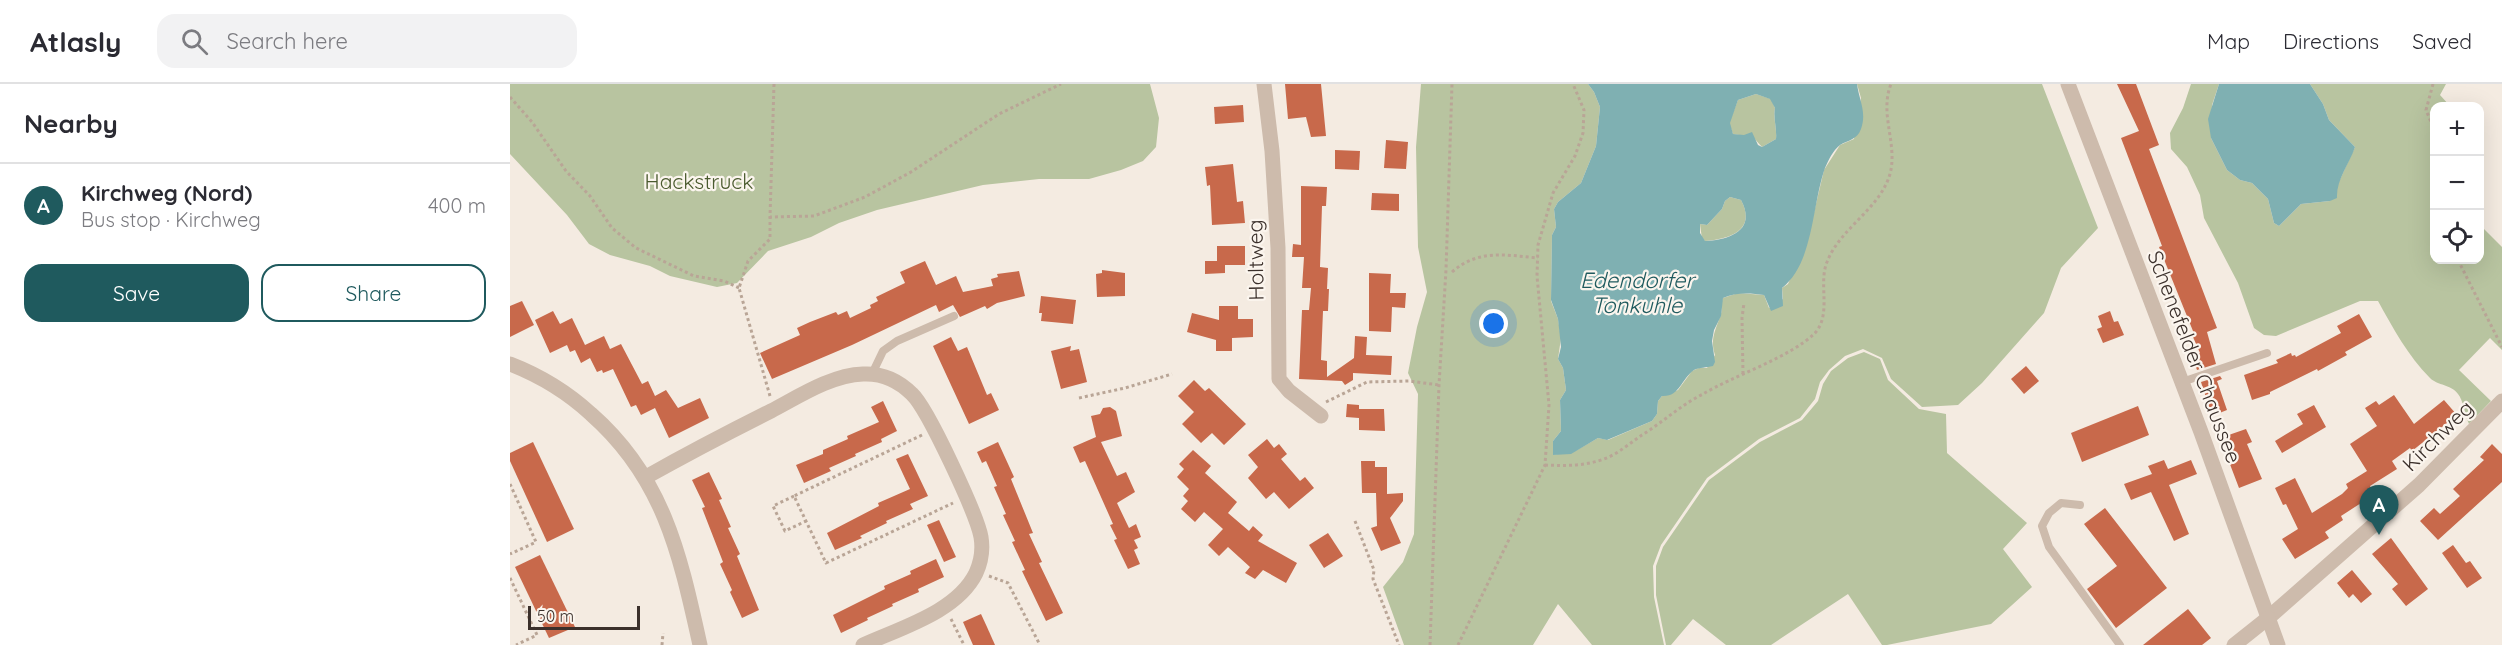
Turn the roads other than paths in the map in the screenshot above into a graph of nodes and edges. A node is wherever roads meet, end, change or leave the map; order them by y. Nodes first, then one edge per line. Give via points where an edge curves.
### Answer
1 (1264, 84) edge
2 (2068, 84) edge
3 (954, 316) dead end
4 (2267, 353) dead end
5 (511, 367) edge
6 (872, 374) junction
7 (2182, 382) junction
8 (2502, 401) edge
9 (1317, 412) road end
10 (646, 477) junction
11 (2080, 505) dead end
12 (2268, 618) junction
13 (700, 645) edge
14 (863, 645) edge
15 (2120, 645) edge
16 (2234, 645) edge
17 (2278, 645) edge

1 - 9 street, Holtweg via 1278,248 1278,375 1283,386
2 - 7 street, Schenefelder Chaussee
3 - 6 lane via 897,341 883,351
4 - 7 lane
5 - 10 street via 554,385 580,404 615,436
6 - 10 street via 837,379
6 - 14 street via 890,379 914,395 966,498 980,535 981,555 967,588 945,606
7 - 12 street, Schenefelder Chaussee
8 - 12 street, Kirchweg via 2419,485
10 - 13 street via 669,526
11 - 15 lane via 2061,503 2042,526 2049,548
12 - 16 street, Kirchweg
12 - 17 street, Schenefelder Chaussee

